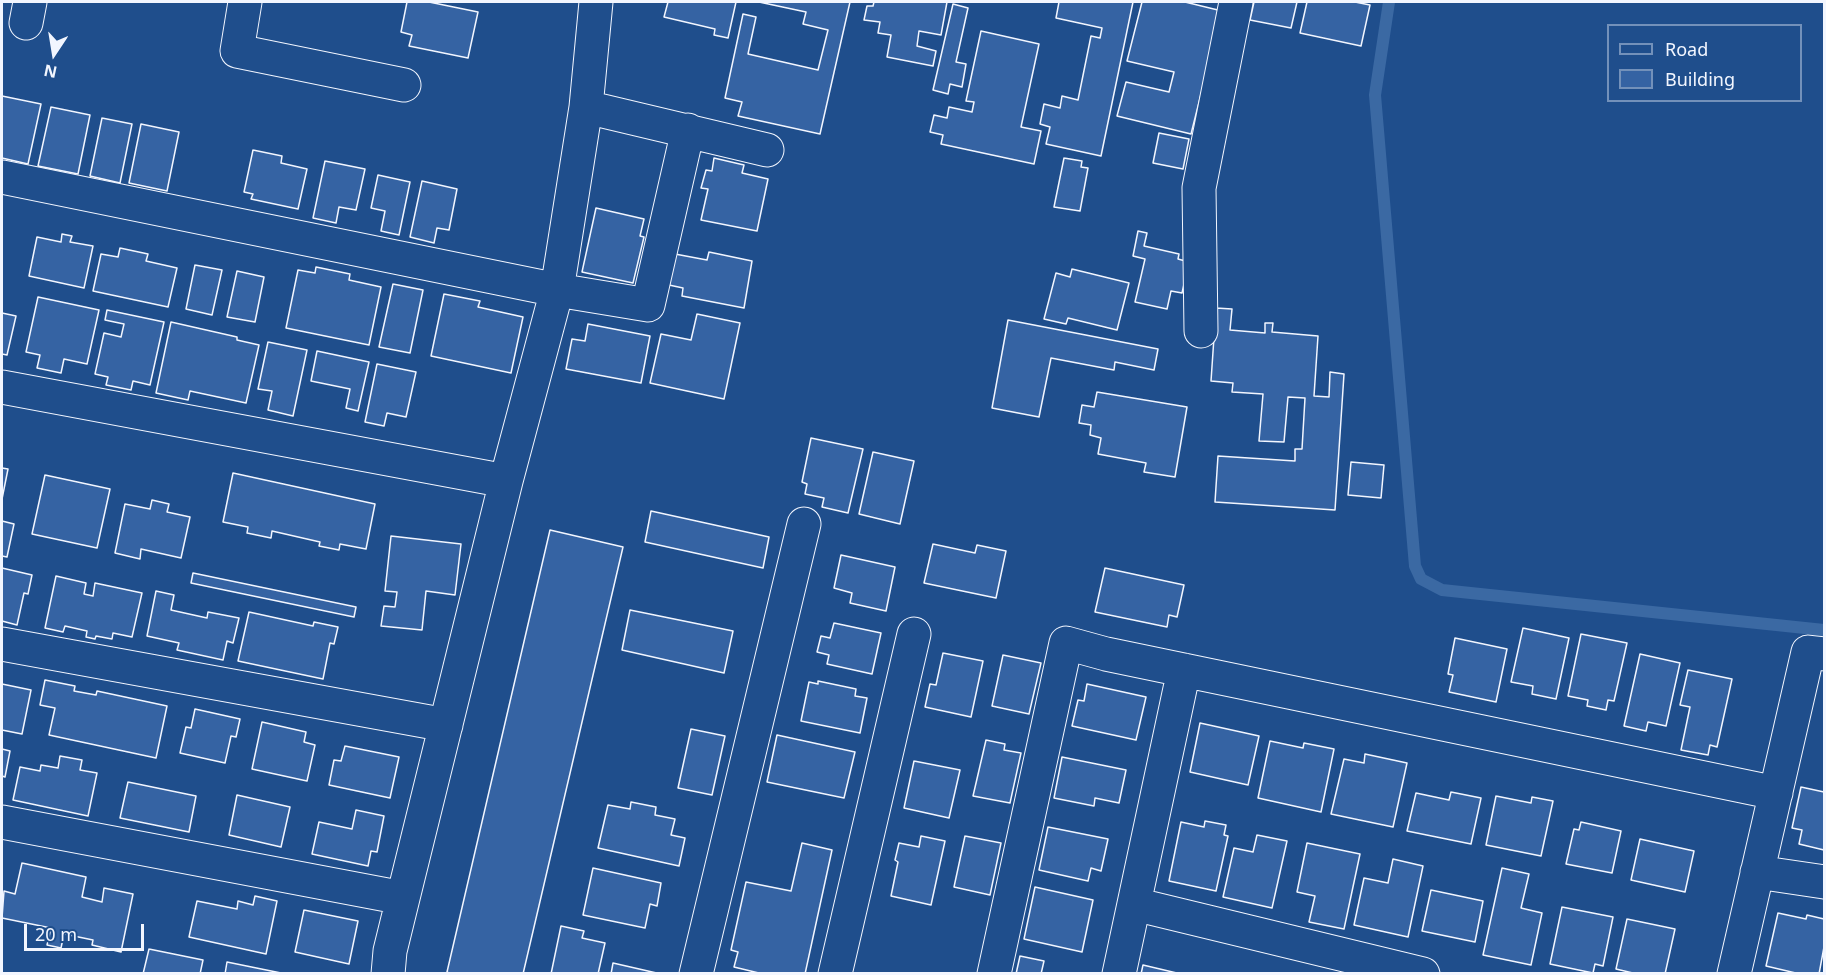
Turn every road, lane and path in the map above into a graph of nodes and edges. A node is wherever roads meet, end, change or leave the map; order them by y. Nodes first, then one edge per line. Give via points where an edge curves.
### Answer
1 (245, 2) edge
2 (596, 2) edge
3 (1236, 2) edge
4 (404, 85) dead end
5 (586, 107) junction
6 (688, 130) junction
7 (766, 150) dead end
8 (2, 177) edge
9 (556, 290) junction
10 (1202, 331) dead end
11 (2, 387) edge
12 (506, 481) junction
13 (804, 524) dead end
14 (914, 634) dead end
15 (2, 644) edge
16 (1824, 654) edge
17 (1184, 670) junction
18 (446, 725) junction
19 (1776, 793) junction
20 (2, 822) edge
21 (1757, 872) junction
22 (1824, 882) edge
23 (403, 898) junction
24 (1134, 904) junction
25 (388, 974) edge
26 (696, 974) edge
27 (835, 974) edge
28 (994, 974) edge
29 (1119, 974) edge
30 (1423, 974) edge
31 (1734, 974) edge

1 - 4 street via 237,51
2 - 5 street
3 - 10 street via 1199,188
5 - 6 street
5 - 9 street
6 - 7 street
6 - 9 street via 648,305
8 - 9 street
9 - 12 street
11 - 12 street
12 - 18 street
13 - 26 street
14 - 27 street
15 - 18 street
16 - 19 street via 1808,652
17 - 19 street
17 - 24 street
17 - 28 street via 1066,643
18 - 23 street
19 - 21 street
20 - 23 street
21 - 22 street
21 - 31 street
23 - 25 street
24 - 29 street
24 - 30 street

